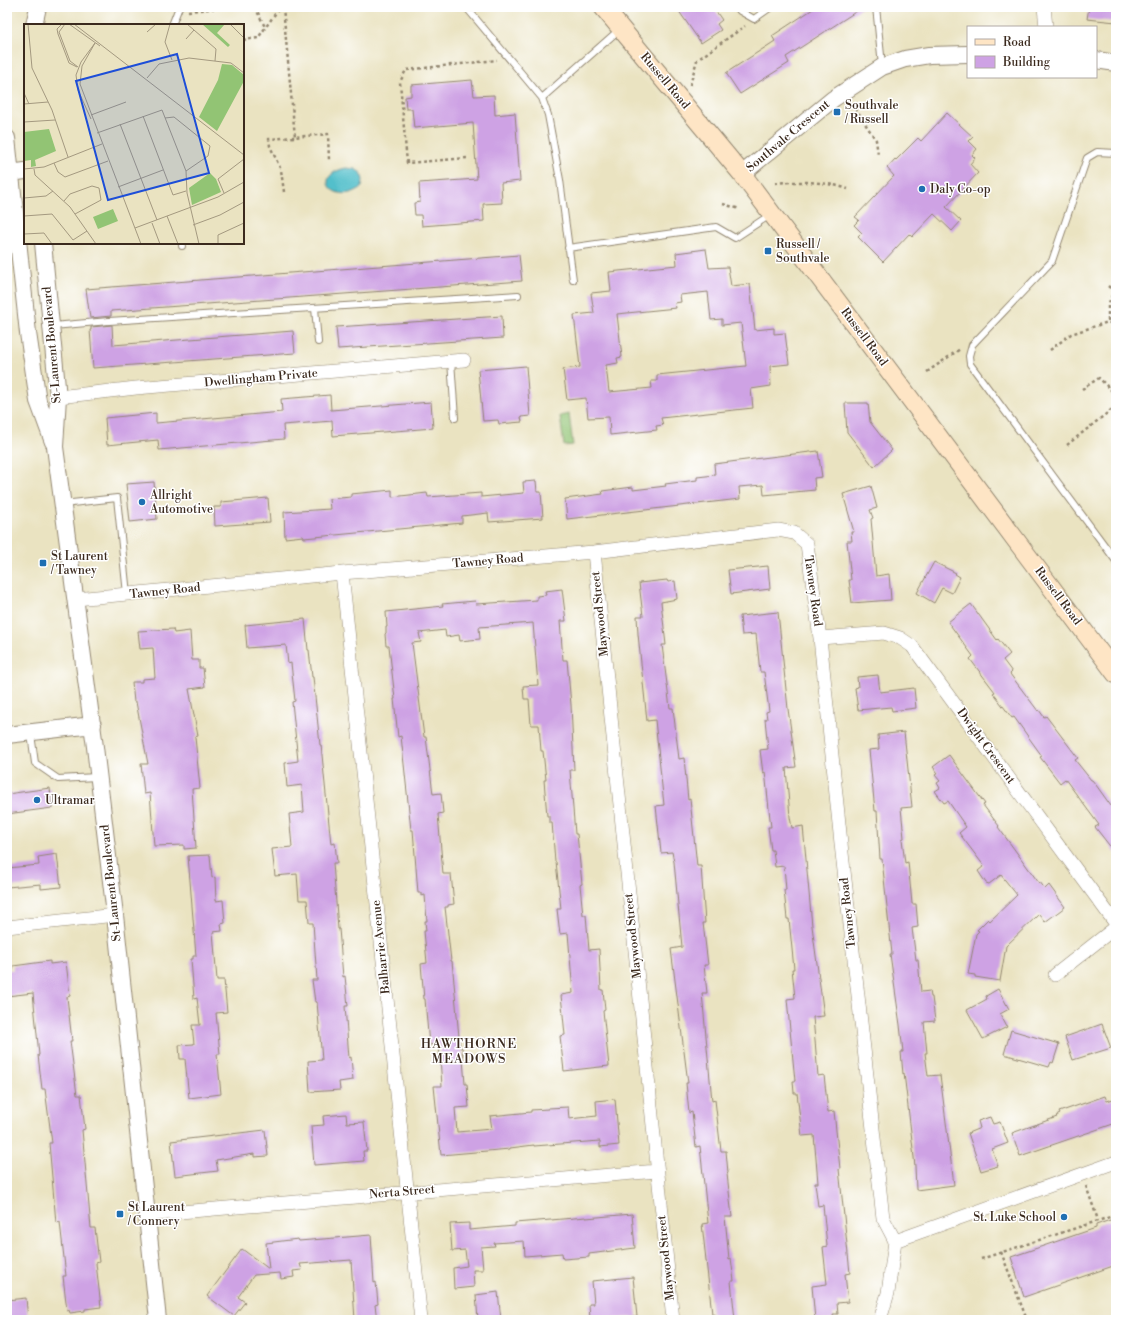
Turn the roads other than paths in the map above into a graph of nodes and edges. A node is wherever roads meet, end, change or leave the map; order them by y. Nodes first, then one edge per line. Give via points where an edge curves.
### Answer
1 (38, 7) edge
2 (466, 7) edge
3 (603, 7) edge
4 (737, 7) edge
5 (771, 7) edge
6 (876, 7) edge
7 (1044, 7) edge
8 (178, 9) edge
9 (34, 24) edge
10 (172, 24) edge
11 (1046, 26) edge
12 (620, 28) junction
13 (967, 54) edge
14 (1097, 60) edge
15 (1116, 63) edge
16 (882, 67) junction
17 (542, 98) junction
18 (7, 138) edge
19 (1116, 153) edge
20 (12, 173) edge
21 (742, 174) junction
22 (772, 214) junction
23 (43, 244) edge
24 (568, 248) junction
25 (573, 280) dead end
26 (518, 295) dead end
27 (315, 308) junction
28 (51, 326) junction
29 (318, 342) dead end
30 (464, 360) dead end
31 (451, 362) junction
32 (58, 397) junction
33 (455, 418) dead end
34 (55, 447) junction
35 (63, 504) junction
36 (594, 552) junction
37 (1116, 561) edge
38 (342, 573) junction
39 (127, 594) junction
40 (76, 600) junction
41 (820, 638) junction
42 (1116, 674) edge
43 (93, 725) junction
44 (31, 732) junction
45 (7, 734) edge
46 (99, 777) junction
47 (115, 915) junction
48 (1116, 925) edge
49 (7, 927) edge
50 (1055, 975) dead end
51 (1116, 1162) edge
52 (657, 1171) junction
53 (407, 1192) junction
54 (146, 1215) junction
55 (895, 1241) junction
56 (158, 1320) edge
57 (421, 1320) edge
58 (673, 1320) edge
59 (880, 1320) edge

1 - 9 street
2 - 17 lane
3 - 12 main road, Russell Road
4 - 5 lane via 754,20
6 - 16 lane
7 - 11 street
8 - 10 lane
12 - 17 lane
12 - 21 main road, Russell Road
13 - 16 street, Southvale Crescent via 929,55 905,59
14 - 15 street
16 - 21 street, Southvale Crescent via 833,99
17 - 24 lane via 548,115 560,180
18 - 20 street, St-Laurent Boulevard
19 - 37 lane via 1097,152 1087,158 1052,261 972,345 969,356 970,364
20 - 34 street, St-Laurent Boulevard via 28,332 38,401
21 - 22 main road, Russell Road
22 - 24 lane via 735,238 716,227
22 - 42 main road, Russell Road
23 - 28 street, St-Laurent Boulevard
24 - 25 lane
26 - 27 lane
27 - 28 lane
27 - 29 lane
28 - 32 street, St-Laurent Boulevard
30 - 31 street, Dwellingham Private
31 - 32 street, Dwellingham Private via 136,388
31 - 33 lane
32 - 34 street, St-Laurent Boulevard
34 - 35 street, St-Laurent Boulevard
35 - 39 lane via 117,498
35 - 40 street, St-Laurent Boulevard
36 - 38 street, Tawney Road
36 - 41 street, Tawney Road via 778,530 794,533 807,544
36 - 52 street, Maywood Street
38 - 39 street, Tawney Road
38 - 53 street, Balharrie Avenue
39 - 40 street, Tawney Road
40 - 43 street, St-Laurent Boulevard
41 - 48 street, Dwight Crescent via 884,633 900,638 912,646
41 - 55 street, Tawney Road via 883,1218
43 - 44 street
43 - 46 street, St-Laurent Boulevard
44 - 45 street
44 - 46 lane via 35,763 58,779
46 - 47 street, St-Laurent Boulevard
47 - 49 street
47 - 54 street, St-Laurent Boulevard
48 - 50 street
51 - 55 street
52 - 53 street, Nerta Street
52 - 58 street, Maywood Street
53 - 54 street, Nerta Street
53 - 57 street, Balharrie Avenue
54 - 56 street, St-Laurent Boulevard
55 - 59 street via 888,1293

